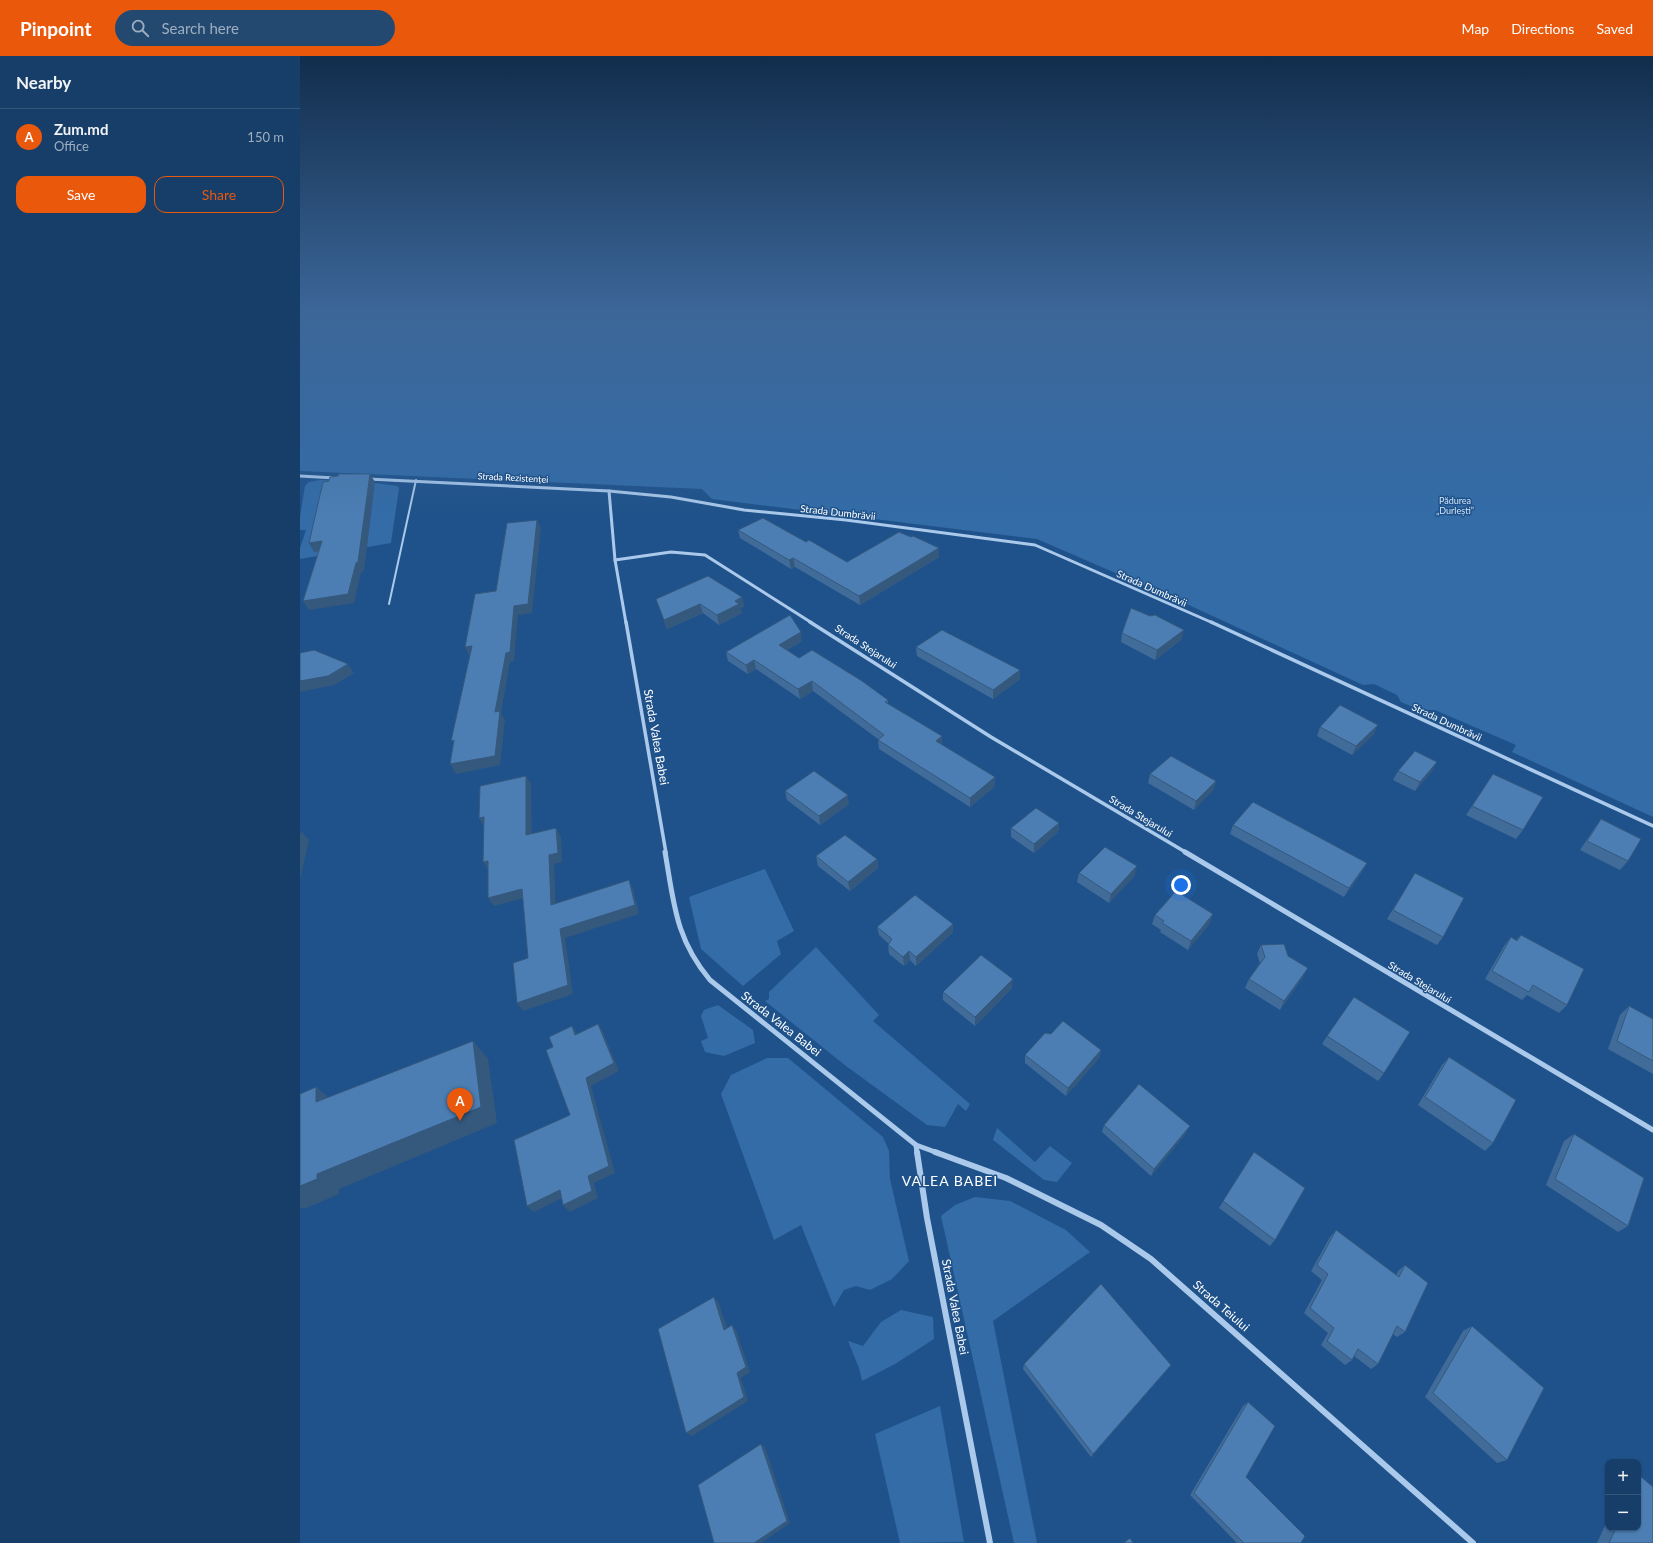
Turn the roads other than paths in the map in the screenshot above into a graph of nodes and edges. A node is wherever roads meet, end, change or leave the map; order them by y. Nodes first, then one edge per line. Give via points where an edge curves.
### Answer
1 (300, 476) edge
2 (339, 478) edge
3 (362, 478) edge
4 (416, 480) junction
5 (609, 491) junction
6 (615, 560) junction
7 (389, 604) dead end
8 (1653, 826) edge
9 (1653, 1130) edge
10 (916, 1145) junction
11 (990, 1543) edge
12 (1473, 1543) edge

1 - 2 street
3 - 4 street, Strada Rezistenței
4 - 5 street, Strada Rezistenței
4 - 7 lane
5 - 6 street, Strada Valea Babei
5 - 8 street, Strada Dumbrăvii via 1035,545 1252,640
6 - 9 street, Strada Stejarului via 668,551 705,555 991,737
6 - 10 street, Strada Valea Babei via 677,919 684,941 695,962 710,980
10 - 11 street, Strada Valea Babei via 927,1218
10 - 12 street, Strada Teiului via 1006,1178 1101,1225 1151,1259

